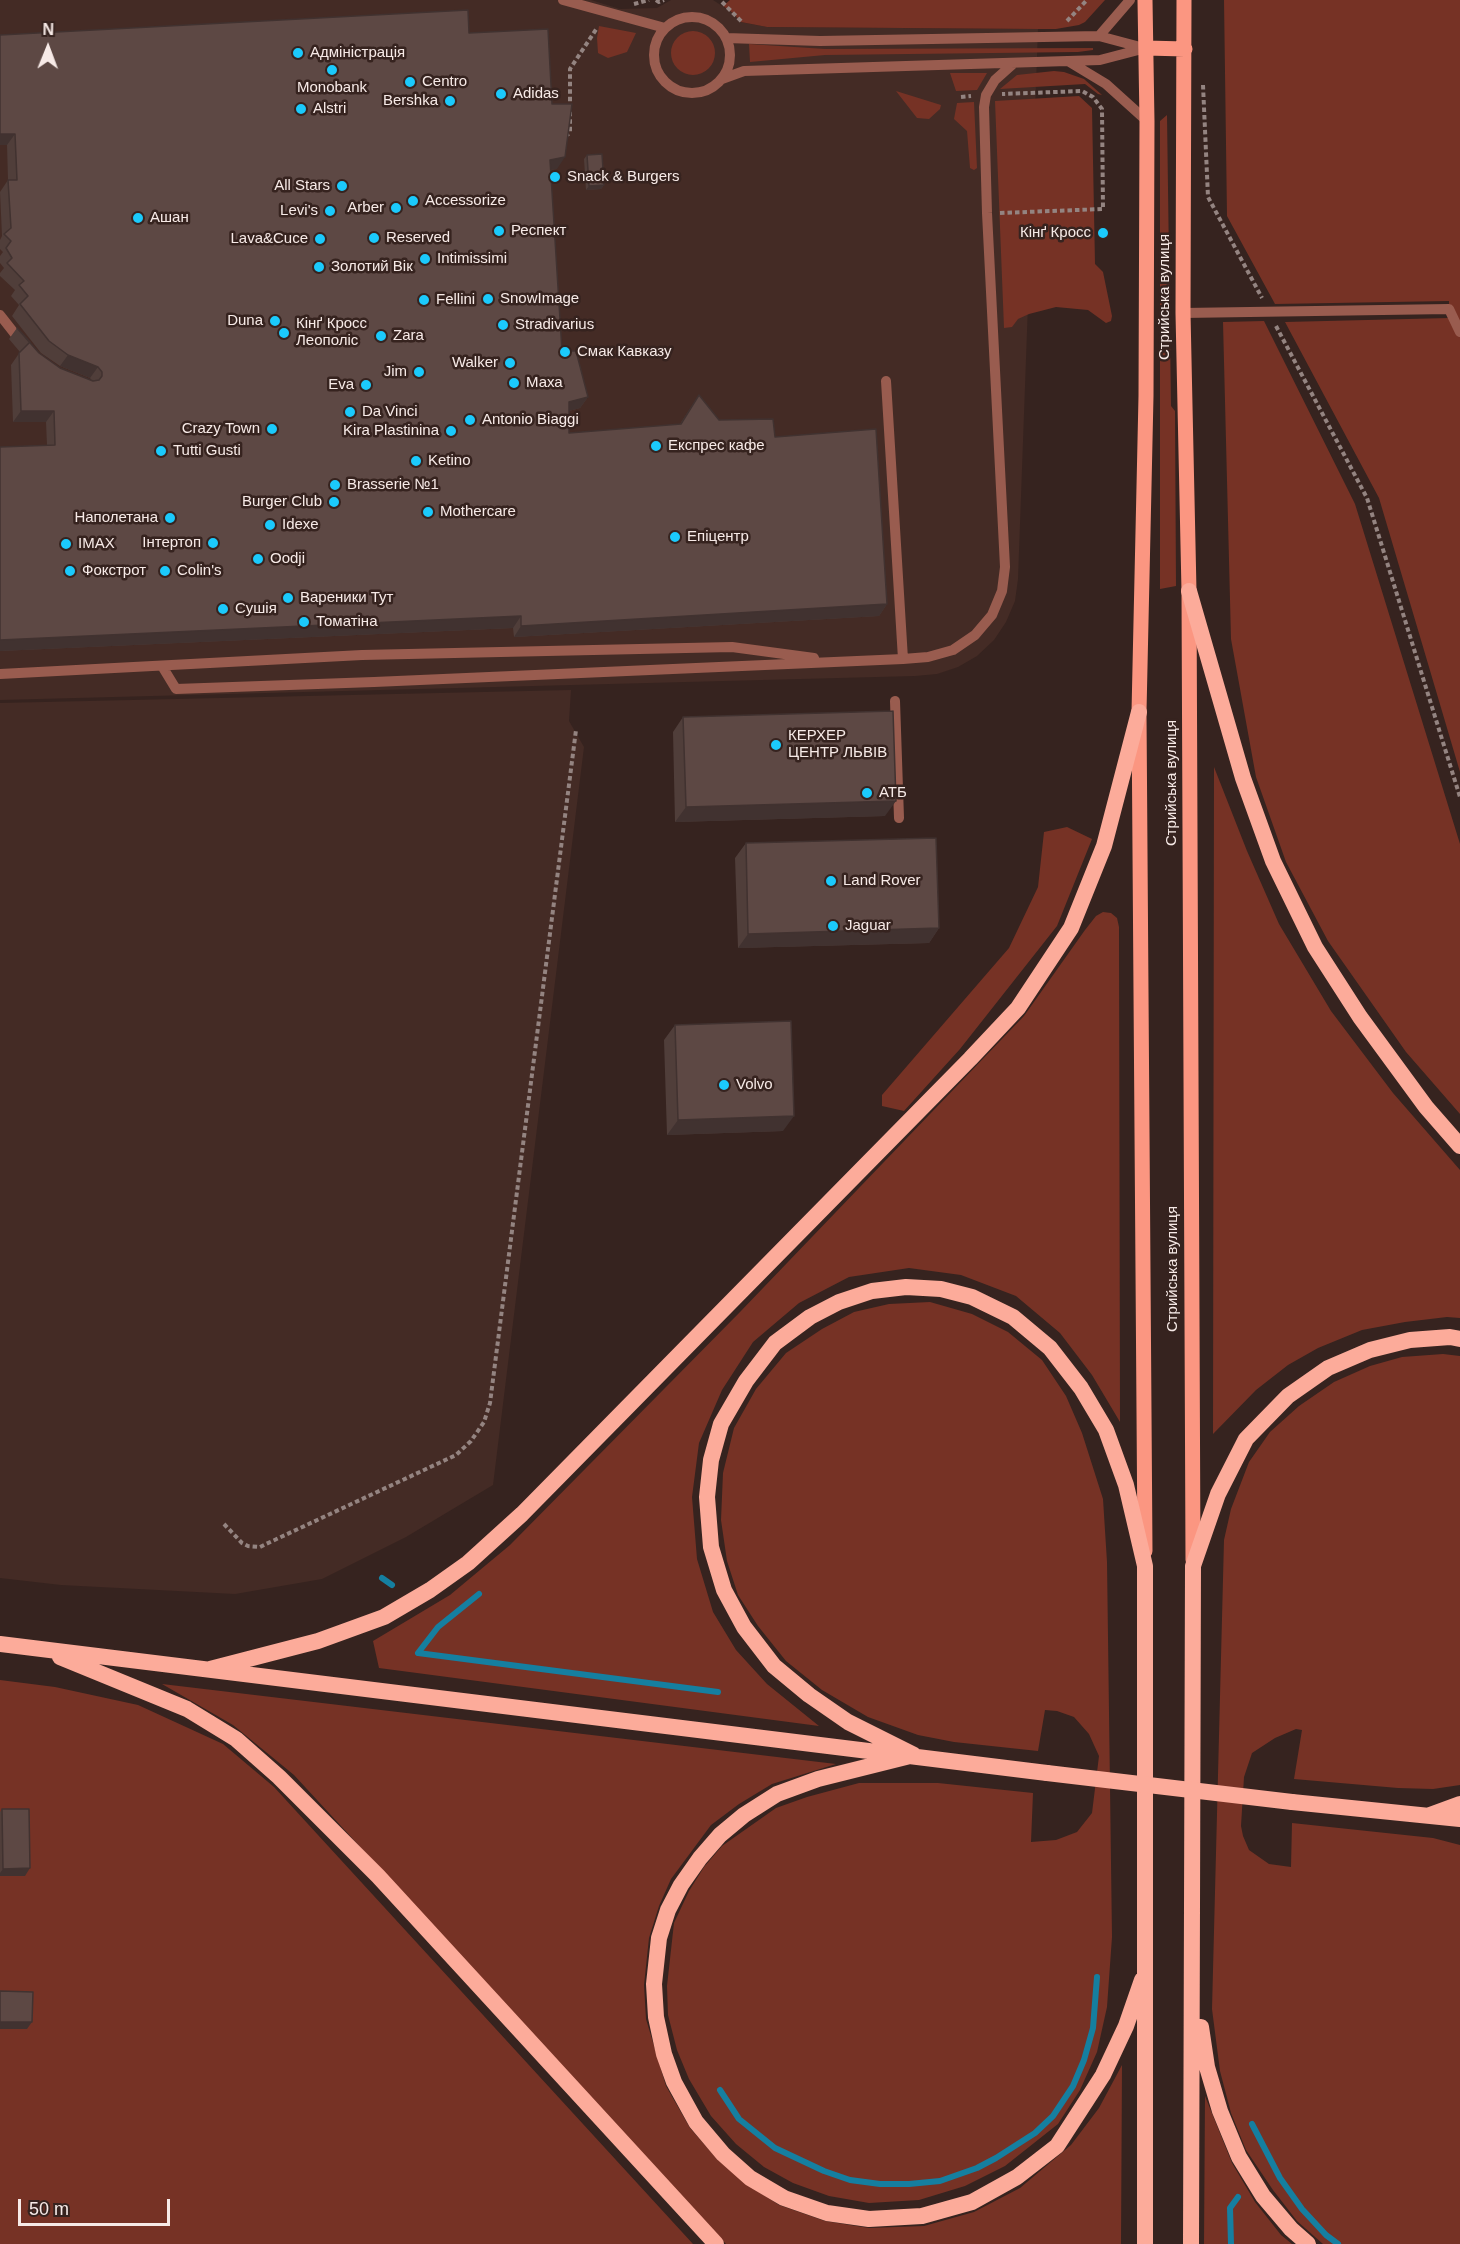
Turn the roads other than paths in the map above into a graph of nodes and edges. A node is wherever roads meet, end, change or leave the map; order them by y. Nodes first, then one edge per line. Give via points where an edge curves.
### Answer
1 (563, 0) edge
2 (1130, 0) edge
3 (1145, 0) edge
4 (1184, 0) edge
5 (665, 28) junction
6 (1099, 36) junction
7 (726, 38) junction
8 (1146, 48) junction
9 (1185, 49) junction
10 (1068, 61) junction
11 (1014, 63) junction
12 (722, 79) junction
13 (1147, 121) junction
14 (1183, 313) junction
15 (0, 315) edge
16 (1460, 332) edge
17 (29, 351) edge
18 (886, 381) dead end
19 (1189, 591) junction
20 (903, 659) junction
21 (842, 662) junction
22 (162, 666) junction
23 (0, 674) edge
24 (895, 701) dead end
25 (1139, 712) junction
26 (898, 818) edge
27 (1460, 1146) edge
28 (1460, 1339) edge
29 (1145, 1566) junction
30 (1193, 1566) junction
31 (0, 1644) edge
32 (40, 1649) junction
33 (210, 1669) junction
34 (914, 1755) junction
35 (1460, 1804) edge
36 (1428, 1816) junction
37 (1460, 1820) edge
38 (1460, 1828) edge
39 (1146, 1966) junction
40 (1193, 1975) junction
41 (716, 2244) edge
42 (1145, 2244) edge
43 (1191, 2244) edge
44 (1308, 2244) edge

1 - 5 lane
2 - 6 lane
3 - 8 main road, Стрийська вулиця
4 - 9 main road, Стрийська вулиця
5 - 7 lane via 673,21 693,17 712,23
5 - 12 lane via 653,52 657,71 669,86 697,93
6 - 7 lane via 820,41
6 - 8 lane
7 - 12 lane via 730,59
8 - 9 main road
8 - 10 lane via 1100,60
8 - 13 main road, Стрийська вулиця
9 - 14 main road, Стрийська вулиця
10 - 11 lane
10 - 13 lane via 1107,84
11 - 12 lane via 744,71
11 - 20 lane via 995,80 984,107 1005,567 1002,591 992,615 975,635 953,650
13 - 25 main road, Стрийська вулиця
14 - 16 lane via 1449,309
14 - 19 main road, Стрийська вулиця
15 - 17 lane
18 - 20 lane
19 - 27 highway via 1243,778 1278,872 1315,947 1360,1017
19 - 30 main road, Стрийська вулиця
20 - 21 lane
21 - 22 lane via 732,647 362,655
21 - 22 lane via 176,689
22 - 23 lane
24 - 26 lane
25 - 29 main road, Стрийська вулиця
25 - 33 highway via 1104,846 1071,928 1018,1008 970,1059 522,1514 468,1563 376,1620 318,1641
28 - 30 highway via 1410,1340 1370,1350 1328,1368 1288,1396 1246,1439 1218,1494
29 - 34 highway via 1126,1485 1106,1430 1081,1388 1050,1348 1013,1317 972,1297 940,1289 906,1287 872,1291 838,1302 775,1343 746,1381 721,1424 711,1460 707,1497 711,1547 724,1590 744,1627 774,1666 848,1722
29 - 39 highway
30 - 40 highway
31 - 32 highway
32 - 33 highway
32 - 41 highway via 187,1709 236,1739 378,1876
33 - 34 highway
34 - 36 highway, bridge
34 - 39 highway via 818,1779 777,1794 720,1835 681,1885 668,1910 659,1938 654,1984 664,2054 696,2122 723,2154 750,2178 784,2198 828,2213 869,2219 922,2216 972,2202 1017,2177 1057,2146 1103,2075 1126,2026
35 - 36 highway
36 - 37 highway
36 - 38 highway
39 - 42 highway
40 - 43 highway
40 - 44 highway via 1207,2067 1239,2157 1263,2196

